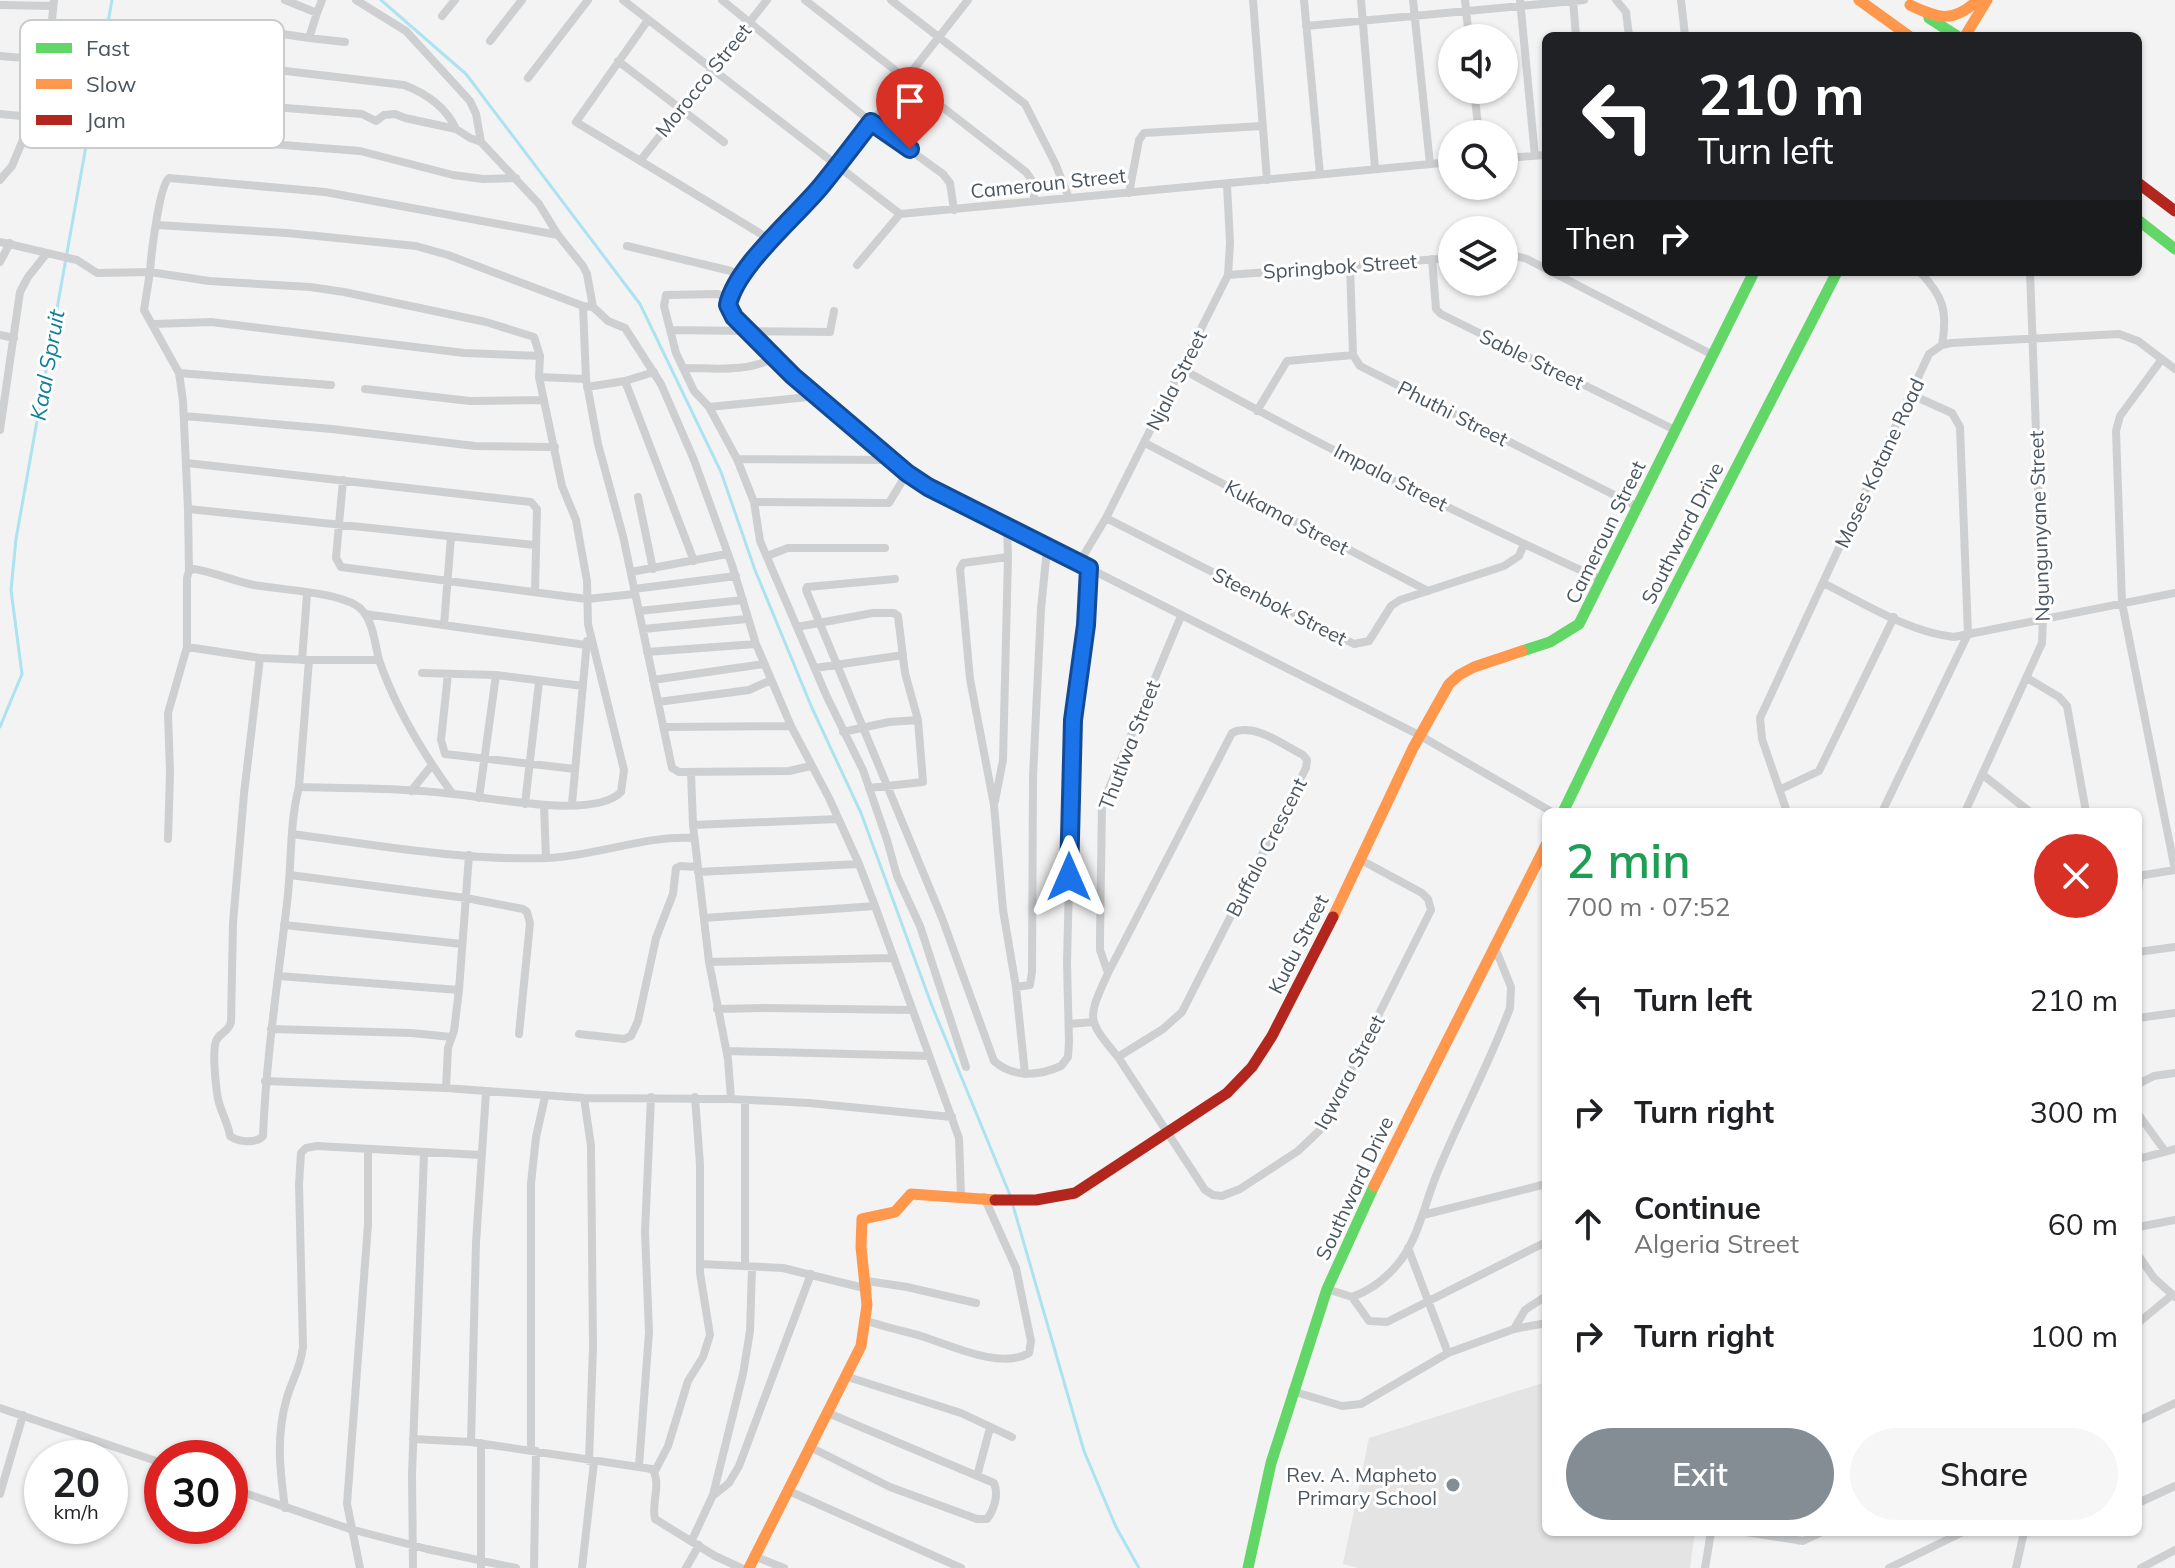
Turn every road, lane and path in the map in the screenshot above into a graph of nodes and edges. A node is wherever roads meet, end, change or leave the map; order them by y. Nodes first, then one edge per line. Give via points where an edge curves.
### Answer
1 (285, 0) edge
2 (322, 0) edge
3 (356, 0) edge
4 (455, 0) edge
5 (522, 0) edge
6 (588, 0) edge
7 (623, 0) edge
8 (722, 0) edge
9 (767, 0) edge
10 (805, 0) edge
11 (891, 0) edge
12 (968, 0) edge
13 (1253, 0) edge
14 (1304, 0) edge
15 (1361, 0) edge
16 (1413, 0) edge
17 (1465, 0) edge
18 (1584, 0) edge
19 (1616, 0) edge
20 (1681, 0) edge
21 (1859, 0) edge
22 (1978, 0) edge
23 (1987, 0) edge
24 (1573, 1) edge
25 (53, 3) edge
26 (1520, 3) edge
27 (1907, 3) edge
28 (0, 5) edge
29 (1466, 11) junction
30 (317, 13) junction
31 (442, 16) dead end
32 (1414, 16) junction
33 (648, 20) junction
34 (750, 21) junction
35 (1363, 22) junction
36 (1467, 24) edge
37 (1306, 26) junction
38 (1576, 32) edge
39 (1628, 32) edge
40 (1685, 32) edge
41 (1900, 32) edge
42 (1951, 32) edge
43 (1967, 32) edge
44 (284, 34) edge
45 (309, 38) junction
46 (938, 38) junction
47 (490, 41) dead end
48 (345, 42) dead end
49 (0, 56) edge
50 (20, 58) edge
51 (618, 61) junction
52 (712, 68) junction
53 (284, 72) edge
54 (528, 78) dead end
55 (906, 80) junction
56 (284, 108) edge
57 (680, 109) junction
58 (0, 114) edge
59 (20, 116) edge
60 (871, 122) junction
61 (1262, 126) junction
62 (456, 129) junction
63 (481, 142) junction
64 (724, 142) dead end
65 (284, 145) edge
66 (20, 146) edge
67 (1542, 155) edge
68 (1535, 156) junction
69 (1518, 157) edge
70 (640, 161) junction
71 (1438, 163) edge
72 (1430, 164) junction
73 (837, 166) junction
74 (1375, 168) junction
75 (1320, 174) junction
76 (516, 178) junction
77 (0, 180) edge
78 (1267, 180) junction
79 (1227, 184) junction
80 (2142, 186) edge
81 (1129, 193) junction
82 (1069, 198) junction
83 (1034, 201) junction
84 (954, 210) junction
85 (2175, 211) edge
86 (900, 214) junction
87 (2142, 223) edge
88 (157, 225) junction
89 (558, 235) junction
90 (774, 237) junction
91 (5, 243) edge
92 (627, 246) dead end
93 (2175, 249) edge
94 (51, 254) junction
95 (1518, 257) edge
96 (1432, 259) junction
97 (1438, 259) edge
98 (0, 262) edge
99 (857, 265) dead end
100 (1350, 265) junction
101 (1542, 267) edge
102 (150, 272) junction
103 (1228, 275) junction
104 (1560, 276) edge
105 (1748, 276) edge
106 (1835, 276) edge
107 (1924, 276) edge
108 (2030, 276) edge
109 (740, 279) junction
110 (729, 300) junction
111 (588, 306) junction
112 (834, 311) dead end
113 (154, 324) junction
114 (672, 330) junction
115 (749, 331) junction
116 (0, 335) edge
117 (14, 338) junction
118 (2033, 338) junction
119 (1942, 345) junction
120 (1353, 355) junction
121 (1713, 355) junction
122 (540, 356) junction
123 (775, 357) junction
124 (2162, 359) junction
125 (683, 368) junction
126 (1182, 369) junction
127 (2175, 369) edge
128 (5, 372) edge
129 (654, 372) junction
130 (179, 373) junction
131 (539, 377) junction
132 (625, 381) junction
133 (586, 383) junction
134 (331, 385) dead end
135 (365, 389) dead end
136 (1912, 395) junction
137 (818, 396) junction
138 (543, 400) junction
139 (709, 407) junction
140 (1257, 411) junction
141 (184, 416) junction
142 (1, 419) edge
143 (0, 430) edge
144 (1675, 430) junction
145 (1145, 443) junction
146 (555, 447) junction
147 (737, 459) junction
148 (890, 460) junction
149 (187, 463) junction
150 (907, 473) junction
151 (343, 480) junction
152 (638, 497) dead end
153 (754, 502) junction
154 (1638, 507) junction
155 (188, 509) junction
156 (1106, 518) junction
157 (339, 525) junction
158 (1007, 528) junction
159 (451, 537) junction
160 (1524, 544) junction
161 (535, 545) junction
162 (885, 548) dead end
163 (1047, 549) junction
164 (727, 554) junction
165 (767, 556) junction
166 (1008, 557) junction
167 (694, 561) junction
168 (1079, 563) junction
169 (1089, 568) junction
170 (653, 569) junction
171 (189, 571) junction
172 (631, 572) junction
173 (736, 576) junction
174 (895, 579) dead end
175 (1602, 580) junction
176 (447, 581) junction
177 (1823, 583) junction
178 (1429, 591) junction
179 (535, 592) junction
180 (635, 592) junction
181 (2175, 593) edge
182 (307, 594) junction
183 (587, 599) junction
184 (743, 600) junction
185 (2122, 603) junction
186 (639, 611) junction
187 (365, 614) junction
188 (1181, 616) junction
189 (1894, 617) junction
190 (2043, 618) junction
191 (747, 619) junction
192 (817, 623) junction
193 (588, 624) junction
194 (444, 625) junction
195 (797, 627) junction
196 (643, 629) junction
197 (1968, 634) junction
198 (756, 644) junction
199 (586, 645) junction
200 (187, 647) junction
201 (647, 652) junction
202 (903, 655) junction
203 (260, 658) junction
204 (305, 660) junction
205 (379, 660) junction
206 (764, 664) junction
207 (837, 665) junction
208 (815, 668) junction
209 (422, 673) dead end
210 (448, 674) junction
211 (496, 675) junction
212 (2027, 678) junction
213 (653, 680) junction
214 (771, 680) junction
215 (539, 682) junction
216 (583, 686) junction
217 (658, 702) junction
218 (918, 720) junction
219 (791, 726) junction
220 (664, 727) junction
221 (864, 727) junction
222 (843, 732) junction
223 (1419, 735) junction
224 (485, 756) junction
225 (530, 762) junction
226 (432, 765) junction
227 (811, 766) junction
228 (575, 769) junction
229 (691, 772) junction
230 (1983, 775) junction
231 (889, 786) junction
232 (299, 787) junction
233 (869, 788) junction
234 (1781, 789) junction
235 (411, 791) junction
236 (452, 793) junction
237 (479, 798) junction
238 (525, 804) junction
239 (572, 804) junction
240 (994, 805) junction
241 (544, 806) junction
242 (1545, 808) edge
243 (1565, 808) edge
244 (1786, 808) edge
245 (1884, 808) edge
246 (1967, 808) edge
247 (2025, 808) edge
248 (2085, 808) edge
249 (838, 819) junction
250 (693, 825) junction
251 (292, 834) junction
252 (694, 838) junction
253 (168, 839) dead end
254 (1542, 853) edge
255 (469, 855) junction
256 (546, 858) junction
257 (1361, 860) junction
258 (859, 864) junction
259 (698, 869) junction
260 (2175, 870) edge
261 (290, 875) junction
262 (2142, 876) edge
263 (466, 898) junction
264 (875, 906) junction
265 (704, 918) junction
266 (284, 925) junction
267 (462, 944) junction
268 (1494, 945) junction
269 (2175, 947) edge
270 (2142, 951) edge
271 (893, 958) junction
272 (709, 962) junction
273 (1108, 973) junction
274 (279, 976) junction
275 (1016, 987) junction
276 (459, 990) junction
277 (717, 1009) junction
278 (912, 1010) junction
279 (2175, 1013) edge
280 (2142, 1017) edge
281 (1093, 1022) junction
282 (1069, 1024) junction
283 (271, 1029) junction
284 (519, 1034) dead end
285 (579, 1034) dead end
286 (452, 1037) junction
287 (727, 1051) junction
288 (929, 1056) junction
289 (1118, 1057) junction
290 (966, 1067) dead end
291 (2175, 1073) edge
292 (1025, 1074) junction
293 (265, 1081) junction
294 (2142, 1082) edge
295 (446, 1088) junction
296 (486, 1092) junction
297 (545, 1097) junction
298 (651, 1097) junction
299 (695, 1097) junction
300 (584, 1098) junction
301 (731, 1099) junction
302 (745, 1100) junction
303 (952, 1117) junction
304 (2142, 1118) edge
305 (1167, 1134) junction
306 (368, 1150) junction
307 (2170, 1150) edge
308 (424, 1154) junction
309 (481, 1155) junction
310 (2142, 1158) edge
311 (1542, 1185) dead end
312 (961, 1196) junction
313 (988, 1198) junction
314 (1423, 1215) junction
315 (2175, 1220) edge
316 (2142, 1226) edge
317 (1542, 1244) edge
318 (1408, 1248) junction
319 (2142, 1261) edge
320 (700, 1264) junction
321 (748, 1266) junction
322 (811, 1274) junction
323 (868, 1285) junction
324 (1327, 1289) junction
325 (2174, 1296) edge
326 (1352, 1297) junction
327 (1542, 1299) edge
328 (1429, 1302) junction
329 (976, 1303) dead end
330 (2142, 1320) edge
331 (867, 1321) junction
332 (1542, 1324) edge
333 (1514, 1329) junction
334 (1448, 1353) junction
335 (848, 1377) junction
336 (1292, 1391) junction
337 (2175, 1403) edge
338 (0, 1408) edge
339 (828, 1413) junction
340 (23, 1415) junction
341 (2142, 1419) edge
342 (990, 1428) junction
343 (1012, 1437) dead end
344 (413, 1439) junction
345 (476, 1442) junction
346 (812, 1448) junction
347 (534, 1451) junction
348 (144, 1457) edge
349 (592, 1461) junction
350 (639, 1466) junction
351 (655, 1471) junction
352 (977, 1476) junction
353 (2175, 1486) edge
354 (789, 1491) junction
355 (0, 1494) edge
356 (248, 1494) edge
357 (713, 1495) junction
358 (2142, 1501) edge
359 (285, 1508) junction
360 (350, 1529) junction
361 (1710, 1536) edge
362 (1771, 1536) edge
363 (1814, 1536) edge
364 (1955, 1536) edge
365 (2023, 1536) edge
366 (695, 1543) junction
367 (412, 1546) junction
368 (2175, 1550) edge
369 (754, 1556) junction
370 (481, 1564) edge
371 (360, 1568) edge
372 (413, 1568) edge
373 (516, 1568) edge
374 (534, 1568) edge
375 (582, 1568) edge
376 (686, 1568) edge
377 (741, 1568) edge
378 (749, 1568) edge
379 (784, 1568) edge
380 (961, 1568) edge
381 (1248, 1568) edge
382 (1705, 1568) edge
383 (1889, 1568) edge
384 (2016, 1568) edge
385 (2141, 1568) edge

1 - 30 street
2 - 30 street
3 - 63 street via 406,31 470,101
4 - 31 street
5 - 47 street
6 - 54 street
7 - 33 street
8 - 34 street
9 - 34 street, Morocco Street
10 - 55 street
11 - 46 street
12 - 46 street
13 - 61 street
14 - 37 street
15 - 35 street
16 - 32 street
17 - 29 street
18 - 24 street
19 - 39 street via 1626,12
20 - 40 street
21 - 41 street
22 - 27 street via 1953,18
23 - 43 street
24 - 26 street
24 - 38 street
25 - 28 street
26 - 29 street
26 - 68 street
27 - 42 street
29 - 32 street
29 - 36 street
30 - 45 street
32 - 35 street
32 - 72 street
33 - 51 street
33 - 52 street
34 - 52 street, Morocco Street
34 - 60 street
35 - 37 street
35 - 74 street
37 - 75 street
44 - 45 street
45 - 48 street
46 - 55 street
46 - 82 street via 1025,104
49 - 50 street
51 - 57 street
51 - 70 street via 576,122
52 - 57 street, Morocco Street
52 - 73 street
53 - 62 street via 404,85 423,92
55 - 60 street
55 - 83 street via 1029,175
56 - 62 street via 362,114 376,121 395,114
57 - 64 street
57 - 70 street, Morocco Street
58 - 59 street
60 - 73 street
60 - 84 street via 947,178
61 - 78 street
61 - 81 street via 1144,133
62 - 63 street
63 - 76 street
65 - 76 street via 350,150 453,175
66 - 77 street
67 - 68 street
68 - 69 street
70 - 90 street
71 - 72 street, Cameroun Street
72 - 74 street, Cameroun Street
73 - 86 street
73 - 90 street
74 - 75 street, Cameroun Street
75 - 78 street, Cameroun Street
76 - 89 street
78 - 79 street, Cameroun Street
79 - 81 street, Cameroun Street
79 - 103 street, Njala Street
80 - 85 street
81 - 82 street, Cameroun Street
82 - 83 street, Cameroun Street
83 - 84 street, Cameroun Street
84 - 86 street, Cameroun Street
86 - 99 street
87 - 93 street
88 - 89 street via 165,182 173,177 325,192
88 - 102 street
88 - 111 street via 416,246
89 - 111 street via 587,274
90 - 109 street
91 - 94 street
91 - 98 street
92 - 109 street via 731,271
94 - 102 street via 77,260 97,273
94 - 117 street via 22,286
95 - 101 street
96 - 97 street, Springbok Street
96 - 100 street, Springbok Street
96 - 144 street, Sable Street via 1436,309 1441,314
100 - 103 street, Springbok Street
100 - 120 street
102 - 113 street via 144,310
102 - 122 street via 380,299 527,334 535,339
103 - 126 street, Njala Street
104 - 121 street
105 - 121 street, Cameroun Street
106 - 243 street, Southward Drive
107 - 119 street via 1941,300
108 - 118 street, Ngungunyane Street
109 - 110 street
110 - 114 street via 718,294 668,294 664,306
110 - 115 street via 730,311
111 - 129 street via 625,328
111 - 133 street
112 - 115 street via 830,332
113 - 122 street via 211,322 464,353
113 - 130 street
114 - 115 street
114 - 125 street
115 - 123 street
116 - 117 street
117 - 128 street
118 - 119 street
118 - 124 street via 2119,334
118 - 190 street, Ngungunyane Street
119 - 136 street, Moses Kotane Road via 1929,354
120 - 140 street via 1287,361
120 - 154 street, Phuthi Street via 1367,370
121 - 144 street, Cameroun Street
122 - 131 street
123 - 125 street via 748,367
123 - 137 street
124 - 127 street
124 - 185 street via 2116,423
125 - 139 street
126 - 140 street, Impala Street
126 - 145 street, Njala Street
128 - 142 street
129 - 132 street
129 - 164 street via 694,460
130 - 134 street
130 - 141 street
131 - 133 street
131 - 138 street
132 - 133 street
132 - 167 street
133 - 172 street
135 - 138 street via 470,401
136 - 177 street, Moses Kotane Road
136 - 197 street via 1952,413 1960,427
137 - 139 street
137 - 148 street
138 - 146 street
139 - 147 street
140 - 160 street, Impala Street
141 - 146 street via 475,446
141 - 149 street
142 - 143 street
144 - 154 street, Cameroun Street
145 - 156 street, Njala Street
145 - 178 street, Kukama Street
146 - 183 street via 562,486 576,520
147 - 148 street
147 - 153 street
148 - 150 street
149 - 151 street
149 - 155 street
150 - 153 street via 889,503
150 - 158 street
151 - 157 street
151 - 161 street via 531,502 537,509
152 - 170 street
153 - 165 street
154 - 175 street, Cameroun Street
155 - 157 street
155 - 171 street
156 - 168 street, Njala Street
156 - 178 street, Steenbok Street via 1354,644 1369,641 1391,606
157 - 159 street
157 - 176 street via 339,566
158 - 163 street
158 - 166 street
159 - 161 street
159 - 176 street
160 - 175 street, Impala Street
160 - 178 street, Steenbok Street via 1519,556 1504,566
161 - 179 street
162 - 165 street via 788,548
163 - 168 street
163 - 275 street via 1033,777 1032,972 1030,985
164 - 167 street
164 - 173 street
165 - 195 street
166 - 240 street via 1003,760
166 - 240 street via 960,567 975,712
167 - 170 street
168 - 169 street
169 - 188 street
169 - 282 street via 1073,720
170 - 172 street
171 - 182 street
171 - 200 street
172 - 180 street
173 - 180 street
173 - 184 street
174 - 192 street via 807,587
175 - 223 street, Cameroun Street via 1571,633 1455,677
176 - 179 street
176 - 194 street
177 - 189 street
177 - 234 street, Moses Kotane Road via 1760,718 1762,739
179 - 183 street
180 - 183 street
180 - 186 street
181 - 185 street
182 - 187 street via 342,598
182 - 204 street
183 - 193 street
184 - 186 street
184 - 191 street
185 - 190 street
185 - 260 street
186 - 196 street
187 - 194 street
187 - 205 street
188 - 223 street
188 - 273 street, Thutlwa Street via 1102,805 1100,950
189 - 197 street via 1944,636
189 - 234 street via 1819,771
190 - 197 street
190 - 212 street, Ngungunyane Street via 2042,643
191 - 196 street
191 - 198 street
192 - 195 street
192 - 202 street via 894,613
192 - 207 street
193 - 199 street
193 - 239 street via 625,779 614,799
194 - 199 street
195 - 208 street
196 - 201 street
197 - 245 street
198 - 201 street
198 - 206 street
199 - 216 street
200 - 203 street
200 - 253 street via 168,713
201 - 213 street
202 - 207 street
202 - 218 street
203 - 204 street
203 - 293 street via 234,907 231,1022 215,1049 218,1097 232,1138 262,1138
204 - 205 street
204 - 232 street
205 - 226 street via 398,707
206 - 213 street
206 - 214 street
207 - 208 street
207 - 221 street
208 - 222 street
209 - 210 street
210 - 211 street
210 - 224 street via 442,749 448,755
211 - 215 street
211 - 224 street
212 - 230 street, Ngungunyane Street
212 - 248 street via 2067,706
213 - 217 street
214 - 217 street via 749,690
214 - 219 street
215 - 216 street
215 - 225 street
216 - 228 street
217 - 220 street
218 - 221 street
218 - 231 street via 923,782
219 - 220 street
219 - 227 street
220 - 229 street via 672,768
221 - 222 street
221 - 231 street
222 - 233 street
223 - 242 street
223 - 257 street, Kudu Street
224 - 225 street
224 - 237 street
225 - 228 street
225 - 238 street
226 - 235 street
226 - 236 street
227 - 229 street
227 - 249 street
228 - 239 street
229 - 250 street
230 - 246 street, Ngungunyane Street
230 - 247 street
231 - 233 street
231 - 292 street via 994,1061
232 - 235 street
232 - 251 street
233 - 290 street
234 - 244 street, Moses Kotane Road
235 - 236 street
236 - 237 street
237 - 238 street
238 - 241 street
239 - 241 street
240 - 275 street
241 - 256 street
249 - 250 street
249 - 258 street
250 - 252 street
251 - 255 street
251 - 261 street
252 - 256 street
252 - 259 street
254 - 268 street, Southward Drive
255 - 256 street
255 - 263 street
257 - 305 street, Kudu Street via 1255,1066 1227,1093
257 - 305 street, Iqwara Street via 1422,893 1431,910 1319,1131 1298,1151 1222,1196 1200,1185
258 - 259 street
258 - 264 street
259 - 265 street
259 - 285 street via 676,868 631,1036
260 - 262 street
261 - 263 street
261 - 266 street
263 - 267 street
263 - 284 street via 518,907 529,916
264 - 265 street
264 - 271 street
265 - 272 street
266 - 267 street
266 - 274 street
267 - 276 street
268 - 314 street via 1511,987 1510,1008
268 - 324 street, Southward Drive
269 - 270 street
271 - 272 street
271 - 278 street
272 - 277 street
273 - 281 street, Buffalo Crescent via 1093,1005
273 - 289 street, Buffalo Crescent via 1232,733 1246,729 1307,758 1182,1012
274 - 276 street
274 - 283 street
275 - 292 street
276 - 286 street
277 - 278 street
277 - 287 street
278 - 288 street
279 - 280 street
281 - 282 street
281 - 289 street
282 - 292 street via 1065,1062
283 - 286 street
283 - 293 street
286 - 295 street
287 - 288 street
287 - 301 street
288 - 303 street
289 - 305 street
291 - 294 street
293 - 295 street
295 - 296 street
296 - 297 street
296 - 309 street
297 - 300 street
297 - 347 street via 531,1183
298 - 299 street
298 - 300 street
298 - 350 street via 645,1232 649,1332
299 - 301 street
299 - 320 street
300 - 349 street via 591,1146
301 - 302 street
302 - 303 street
302 - 321 street
303 - 312 street via 960,1147
304 - 307 street
305 - 313 street, Kudu Street via 1075,1193 1052,1199
306 - 308 street
306 - 359 street via 310,1147 300,1158 303,1336 301,1363 286,1398 278,1439
306 - 360 street via 368,1224 347,1504
307 - 310 street
308 - 309 street
308 - 344 street
309 - 345 street
311 - 314 street
312 - 313 street, Kudu Street
312 - 323 street, Kudu Street via 911,1194 895,1212 862,1219
313 - 331 street via 1016,1268 1029,1353 995,1358
314 - 318 street
315 - 316 street
317 - 328 street
318 - 326 street via 1378,1283
318 - 328 street
319 - 325 street
320 - 321 street
320 - 351 street via 709,1345 688,1381
321 - 322 street
321 - 357 street via 750,1331
322 - 323 street
322 - 357 street via 739,1466
323 - 329 street via 907,1287
323 - 331 street
324 - 326 street
324 - 336 street, Southward Drive
325 - 330 street
326 - 328 street via 1374,1323 1394,1320
327 - 333 street via 1525,1310
328 - 334 street
331 - 335 street
332 - 333 street
333 - 334 street
334 - 336 street via 1352,1407
335 - 339 street
335 - 342 street via 949,1409
336 - 381 street, Southward Drive
337 - 341 street
338 - 340 street
339 - 346 street
339 - 352 street
340 - 348 street
340 - 355 street
342 - 343 street
342 - 352 street
344 - 345 street
344 - 367 street
345 - 347 street
345 - 370 street
346 - 352 street via 890,1487 983,1520 991,1512 996,1488
346 - 354 street
347 - 349 street
347 - 374 street
349 - 350 street
349 - 375 street
350 - 351 street
351 - 366 street via 655,1519
353 - 358 street
354 - 369 street
354 - 380 street
356 - 359 street
357 - 366 street
359 - 360 street
360 - 367 street
360 - 371 street
361 - 382 street
362 - 363 street via 1803,1541
364 - 383 street
365 - 384 street
366 - 376 street
366 - 377 street
367 - 370 street
367 - 372 street
368 - 385 street
369 - 378 street
369 - 379 street
370 - 373 street

